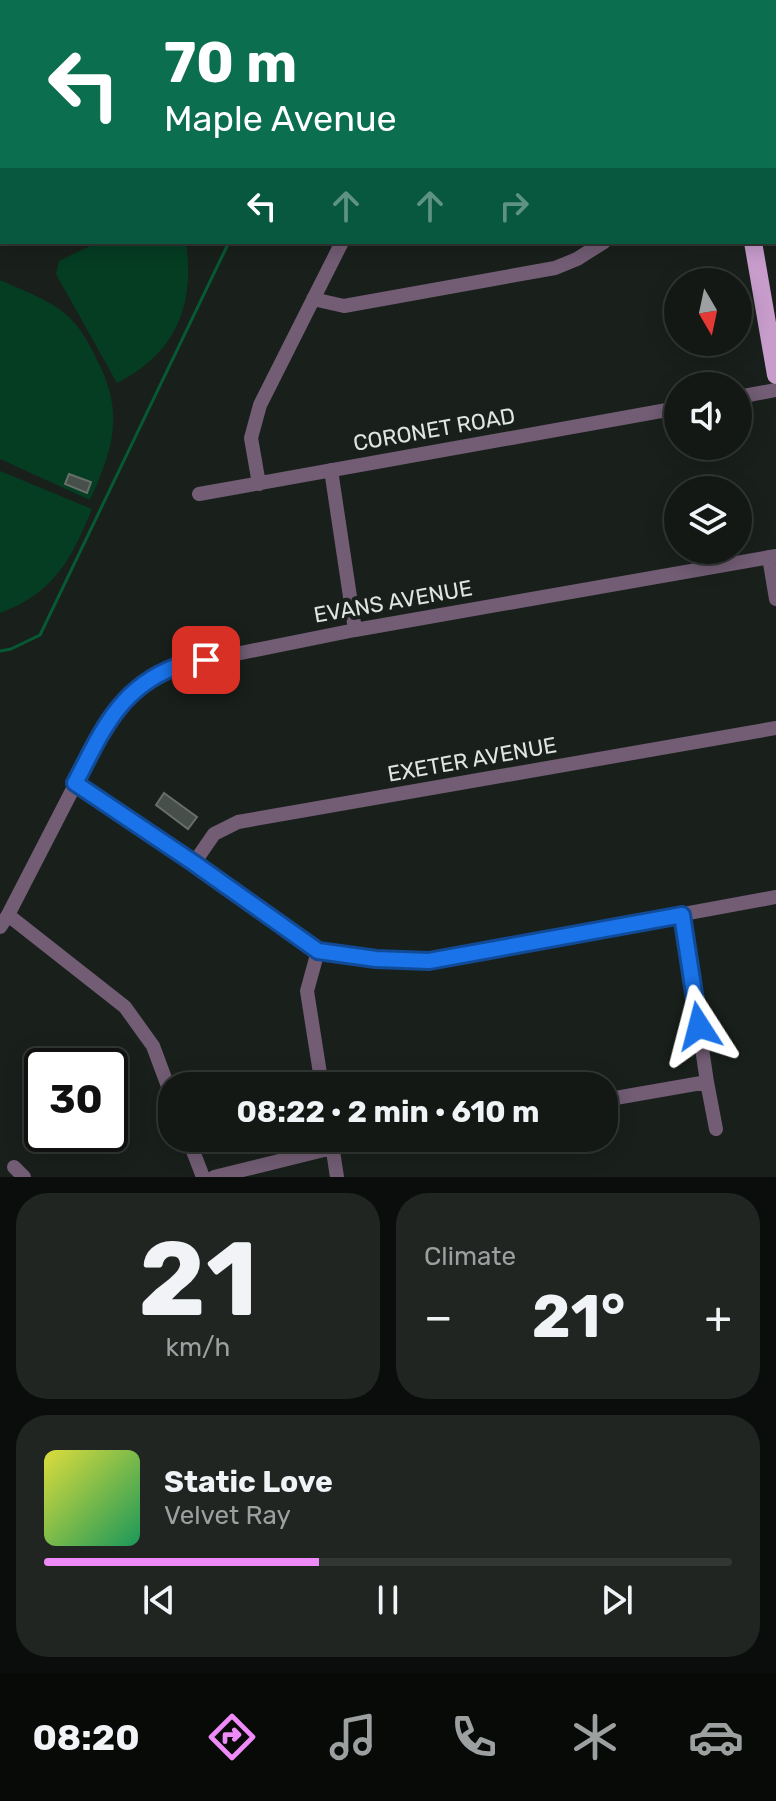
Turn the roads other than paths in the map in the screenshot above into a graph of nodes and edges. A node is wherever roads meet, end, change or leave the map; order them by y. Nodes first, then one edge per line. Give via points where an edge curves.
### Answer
1 (341, 244) edge
2 (601, 244) edge
3 (753, 244) edge
4 (313, 299) junction
5 (776, 375) edge
6 (776, 390) edge
7 (752, 394) edge
8 (664, 411) edge
9 (331, 470) junction
10 (259, 484) junction
11 (199, 494) dead end
12 (772, 556) edge
13 (776, 599) edge
14 (355, 630) junction
15 (776, 728) edge
16 (75, 783) junction
17 (194, 863) junction
18 (776, 897) edge
19 (682, 915) junction
20 (4, 921) edge
21 (318, 951) junction
22 (163, 1072) edge
23 (320, 1072) edge
24 (707, 1082) junction
25 (618, 1098) edge
26 (716, 1129) dead end
27 (193, 1152) edge
28 (300, 1152) edge
29 (333, 1152) edge
30 (203, 1177) edge
31 (214, 1177) edge
32 (337, 1177) edge

1 - 4 street
2 - 4 street via 555,268 344,306
3 - 5 main road
4 - 10 street via 260,405 251,438
6 - 7 street
8 - 9 street, CORONET ROAD
9 - 10 street, CORONET ROAD
9 - 14 street
10 - 11 street, CORONET ROAD
12 - 13 street
12 - 14 street, EVANS AVENUE
14 - 16 street, EVANS AVENUE via 176,666 138,686 111,715
15 - 17 street, EXETER AVENUE via 238,822 214,834
16 - 17 street
16 - 20 street, EVANS AVENUE
17 - 21 street
18 - 19 street
19 - 21 street via 429,961
19 - 24 street
20 - 22 street via 125,1007 153,1046
21 - 23 street via 307,991
24 - 25 street
24 - 26 street
27 - 30 street
28 - 31 street
29 - 32 street

